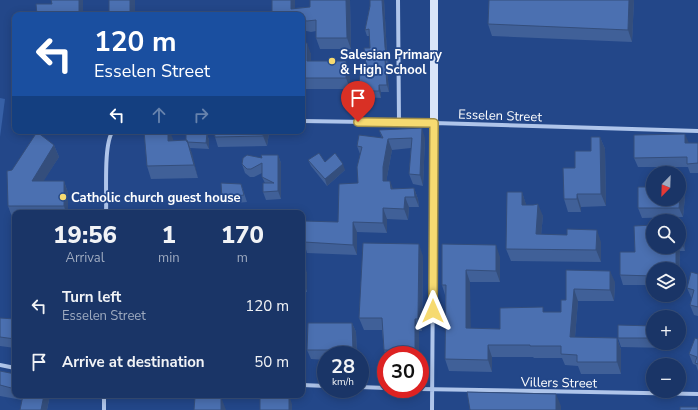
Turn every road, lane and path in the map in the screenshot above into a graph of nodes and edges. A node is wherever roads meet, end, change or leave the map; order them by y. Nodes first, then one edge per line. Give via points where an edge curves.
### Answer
1 (398, 0) edge
2 (434, 0) edge
3 (305, 121) edge
4 (399, 122) junction
5 (434, 123) junction
6 (698, 131) edge
7 (112, 134) edge
8 (106, 210) edge
9 (0, 365) edge
10 (12, 367) edge
11 (305, 385) edge
12 (317, 386) edge
13 (432, 389) junction
14 (698, 394) edge
15 (104, 398) edge
16 (104, 410) edge
17 (432, 410) edge

1 - 4 street
2 - 5 street
3 - 4 street, Esselen Street
4 - 5 street, Esselen Street
5 - 6 street, Esselen Street
5 - 13 street
7 - 8 street via 107,145
9 - 10 street
11 - 12 street
13 - 14 street, Villers Street
13 - 17 street
15 - 16 street

